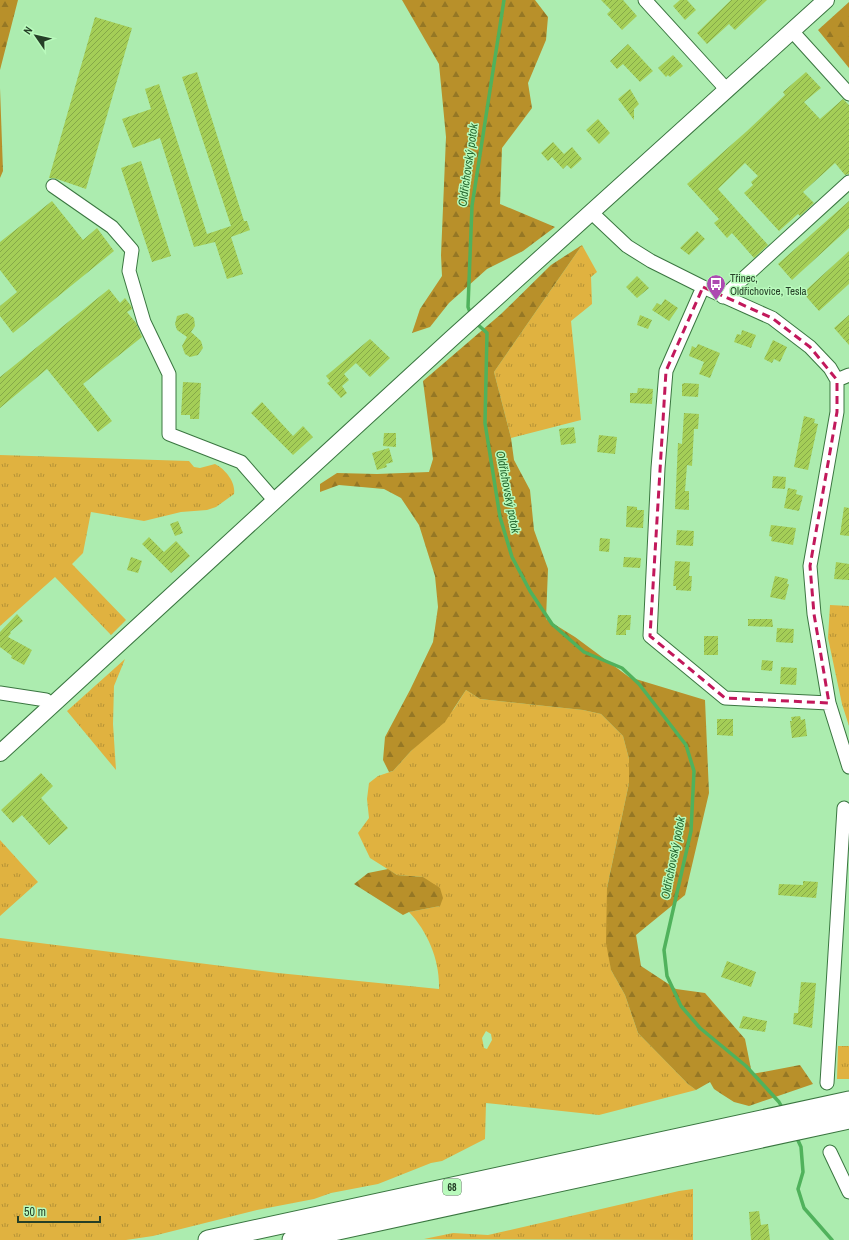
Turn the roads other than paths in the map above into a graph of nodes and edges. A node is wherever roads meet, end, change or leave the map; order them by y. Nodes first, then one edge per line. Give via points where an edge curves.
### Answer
1 (644, 0) edge
2 (824, 2) edge
3 (792, 31) junction
4 (727, 90) junction
5 (849, 94) edge
6 (849, 182) edge
7 (53, 186) dead end
8 (592, 213) junction
9 (703, 288) junction
10 (724, 297) junction
11 (849, 375) edge
12 (837, 380) junction
13 (275, 500) junction
14 (0, 694) edge
15 (829, 703) junction
16 (51, 706) junction
17 (0, 753) edge
18 (849, 767) edge
19 (844, 808) dead end
20 (849, 921) edge
21 (836, 928) junction
22 (827, 1083) dead end
23 (849, 1101) edge
24 (849, 1120) edge
25 (794, 1122) junction
26 (728, 1136) junction
27 (830, 1152) dead end
28 (849, 1192) edge
29 (208, 1240) edge
30 (292, 1240) edge

1 - 4 street
2 - 3 main road
3 - 4 main road
3 - 5 street
4 - 8 main road
6 - 10 street
7 - 13 street via 112,227 132,250 128,271 144,322 169,374 169,434 241,462
8 - 9 street via 627,246
8 - 13 main road
9 - 10 street
9 - 15 street via 666,371 658,468 650,636 725,698
10 - 12 street via 779,323 810,347 830,368
11 - 12 street
12 - 15 street via 837,412 810,566 814,614
13 - 16 main road
14 - 16 street via 46,700
15 - 18 street
16 - 17 main road
19 - 21 street
20 - 21 street
21 - 22 street
23 - 25 highway, 68
24 - 25 highway, 68
25 - 26 highway, 68
26 - 29 highway, 68
26 - 30 highway, 68
27 - 28 street

